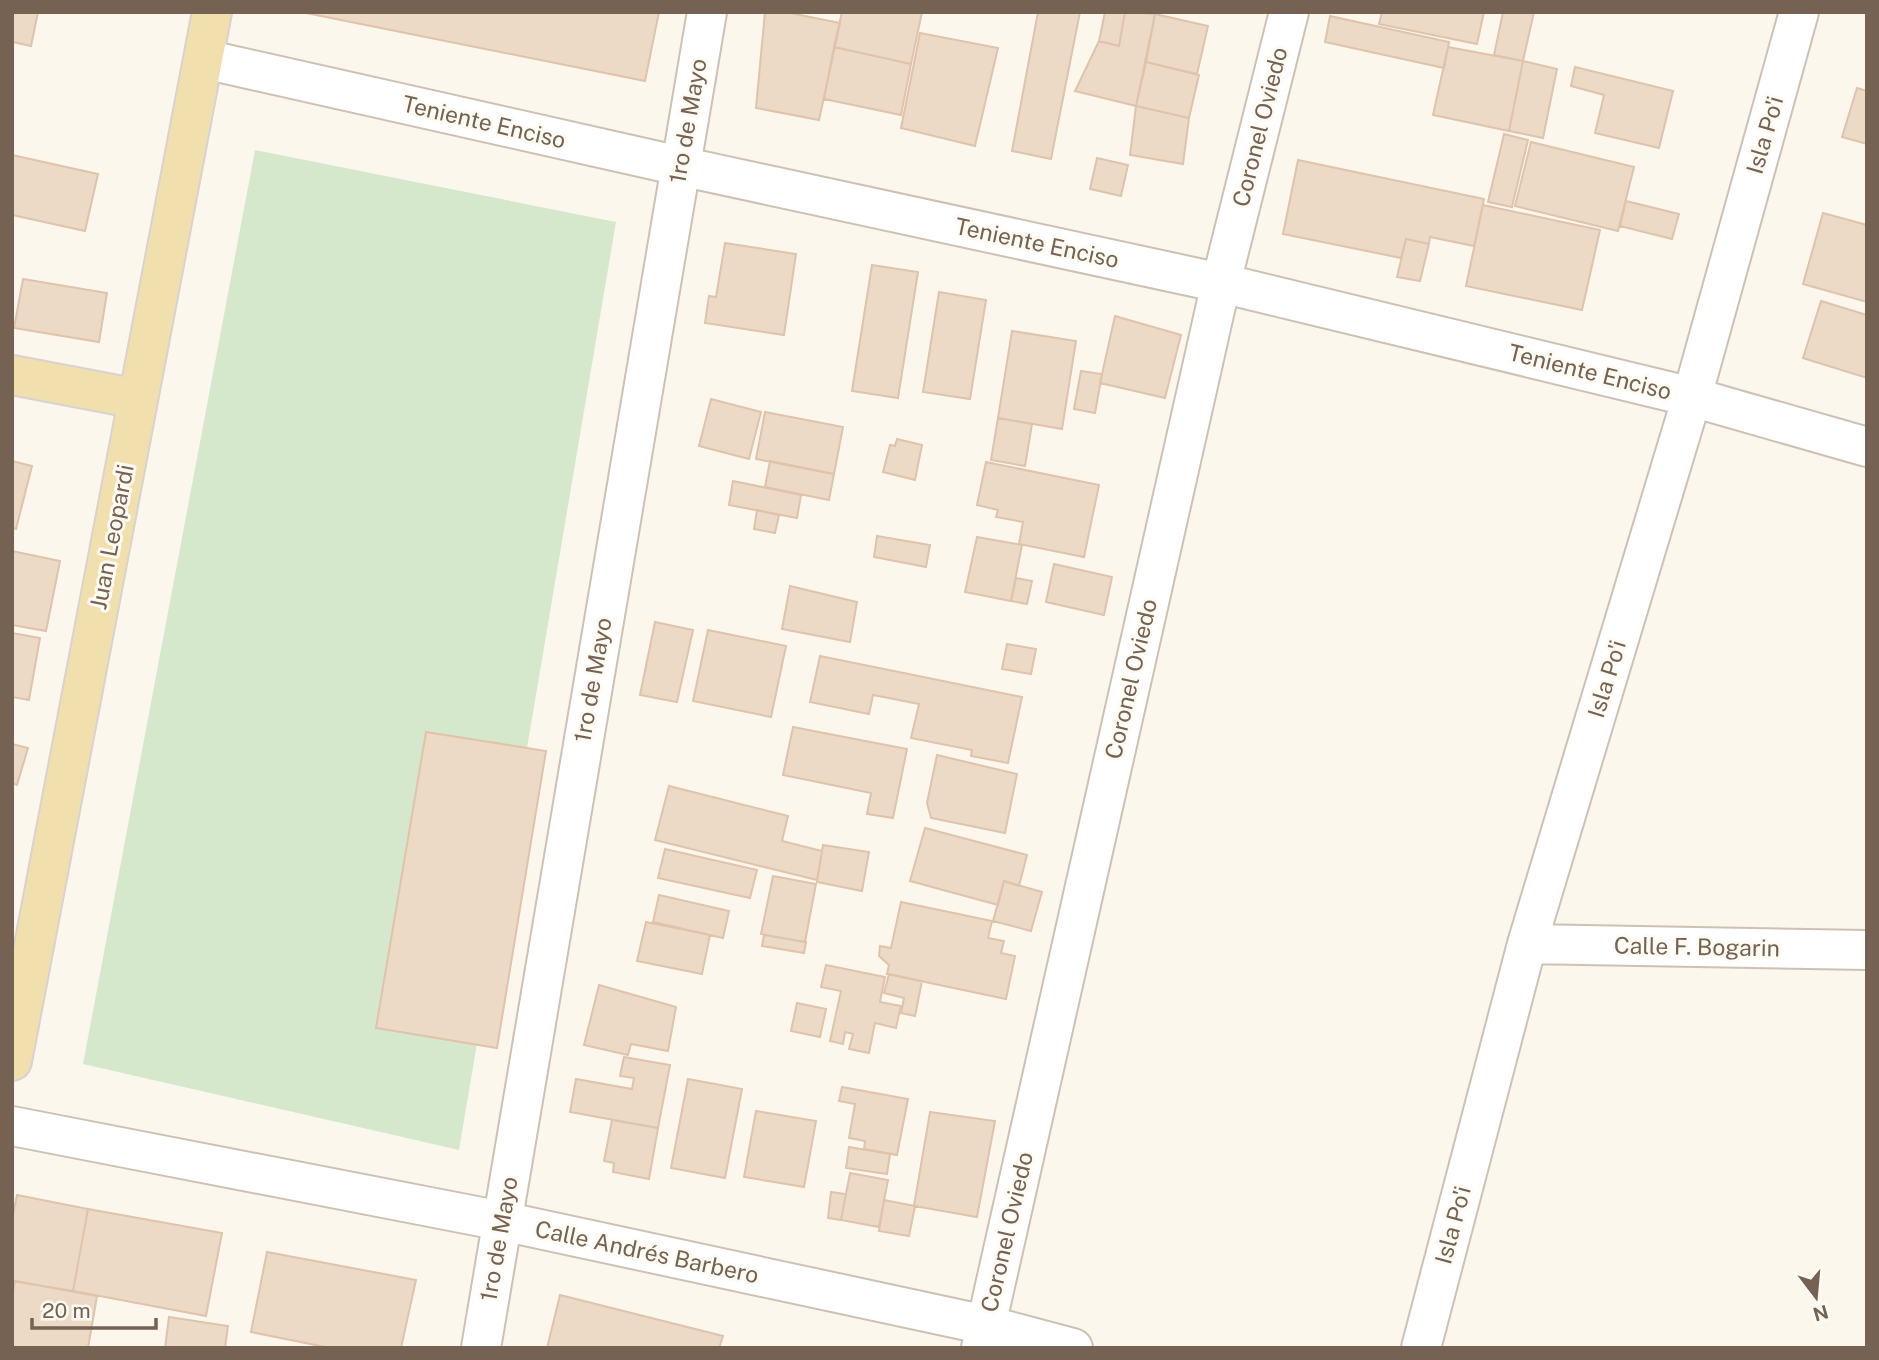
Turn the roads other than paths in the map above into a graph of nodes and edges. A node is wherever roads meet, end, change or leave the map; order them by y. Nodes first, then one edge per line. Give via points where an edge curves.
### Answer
1 (212, 12) edge
2 (707, 12) edge
3 (1289, 12) edge
4 (1799, 12) edge
5 (204, 59) junction
6 (680, 166) junction
7 (1221, 283) junction
8 (12, 375) edge
9 (1692, 397) junction
10 (138, 399) junction
11 (1867, 447) edge
12 (1527, 944) junction
13 (1867, 950) edge
14 (12, 1061) edge
15 (12, 1126) edge
16 (502, 1221) junction
17 (983, 1337) edge
18 (481, 1348) edge
19 (1073, 1348) edge
20 (1420, 1348) edge

1 - 5 main road, Juan Leopardi
2 - 6 street, 1ro de Mayo
3 - 7 street, Coronel Oviedo
4 - 9 street, Isla Po'i
5 - 6 street, Teniente Enciso
5 - 10 main road, Juan Leopardi
6 - 7 street, Teniente Enciso
6 - 16 street, 1ro de Mayo
7 - 9 street, Teniente Enciso
7 - 17 street, Coronel Oviedo
8 - 10 main road
9 - 11 street, Teniente Enciso
9 - 12 street, Isla Po'i
10 - 14 main road, Juan Leopardi
12 - 13 street, Calle F. Bogarin
12 - 20 street, Isla Po'i
15 - 16 street, Calle Andrés Barbero
16 - 17 street, Calle Andrés Barbero
16 - 18 street, 1ro de Mayo
17 - 19 street, Calle Andrés Barbero

